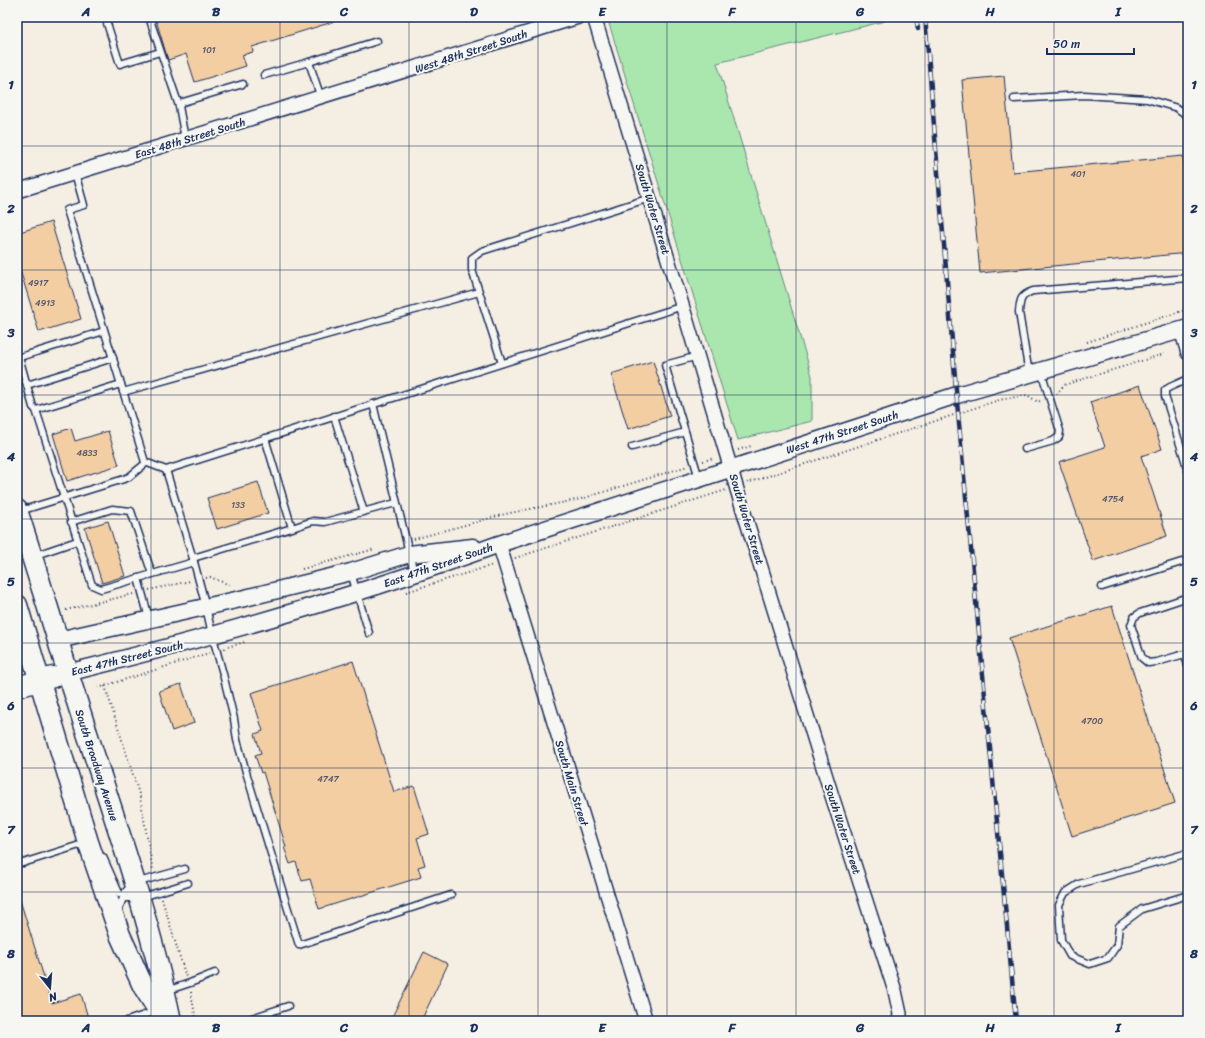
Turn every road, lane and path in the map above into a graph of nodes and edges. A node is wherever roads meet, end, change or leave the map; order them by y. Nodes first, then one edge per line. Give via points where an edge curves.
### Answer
1 (106, 17) edge
2 (149, 17) edge
3 (578, 17) edge
4 (594, 17) edge
5 (377, 41) dead end
6 (160, 52) junction
7 (309, 62) junction
8 (264, 75) dead end
9 (243, 84) dead end
10 (363, 85) joint
11 (321, 98) junction
12 (1014, 99) dead end
13 (179, 106) junction
14 (1188, 116) edge
15 (185, 139) junction
16 (75, 173) junction
17 (17, 192) edge
18 (650, 198) junction
19 (1188, 278) edge
20 (479, 292) junction
21 (683, 306) junction
22 (1188, 309) edge
23 (1184, 329) edge
24 (104, 331) junction
25 (1086, 342) dead end
26 (1188, 353) edge
27 (1167, 354) dead end
28 (698, 356) junction
29 (18, 357) edge
30 (113, 358) junction
31 (502, 363) junction
32 (1035, 372) junction
33 (1188, 379) edge
34 (121, 384) junction
35 (27, 385) junction
36 (123, 392) junction
37 (1050, 397) junction
38 (373, 404) junction
39 (36, 410) junction
40 (334, 416) junction
41 (685, 432) junction
42 (265, 438) junction
43 (757, 444) dead end
44 (632, 447) dead end
45 (1025, 449) dead end
46 (729, 461) junction
47 (146, 462) junction
48 (166, 470) junction
49 (1188, 470) edge
50 (697, 471) junction
51 (737, 487) junction
52 (64, 498) junction
53 (396, 503) junction
54 (17, 511) edge
55 (364, 512) junction
56 (71, 522) junction
57 (292, 528) junction
58 (78, 541) junction
59 (499, 544) junction
60 (407, 547) junction
61 (376, 549) dead end
62 (32, 556) junction
63 (194, 560) junction
64 (1188, 560) edge
65 (504, 562) junction
66 (301, 569) dead end
67 (351, 572) junction
68 (152, 574) junction
69 (414, 575) junction
70 (138, 578) junction
71 (199, 579) junction
72 (234, 587) dead end
73 (1102, 587) dead end
74 (142, 592) junction
75 (357, 593) junction
76 (399, 594) dead end
77 (1188, 597) edge
78 (17, 605) edge
79 (206, 607) junction
80 (66, 610) dead end
81 (149, 620) junction
82 (369, 633) dead end
83 (212, 634) junction
84 (58, 640) junction
85 (251, 640) dead end
86 (23, 648) edge
87 (216, 650) junction
88 (1186, 653) edge
89 (1188, 666) edge
90 (67, 673) junction
91 (40, 680) junction
92 (104, 686) junction
93 (17, 687) edge
94 (98, 688) dead end
95 (88, 842) junction
96 (1188, 853) edge
97 (17, 864) edge
98 (185, 869) dead end
99 (155, 877) junction
100 (188, 883) dead end
101 (160, 892) junction
102 (133, 893) junction
103 (451, 895) dead end
104 (1188, 895) edge
105 (120, 935) junction
106 (215, 973) dead end
107 (188, 983) junction
108 (165, 991) junction
109 (288, 1006) dead end
110 (165, 1018) edge
111 (127, 1021) edge
112 (196, 1021) edge
113 (243, 1021) edge
114 (646, 1021) edge
115 (899, 1021) edge

1 - 6 lane via 120,64
2 - 6 lane
3 - 10 street, West 48th Street South
4 - 18 street, South Water Street
5 - 7 lane
6 - 13 lane
7 - 8 lane
7 - 11 lane
9 - 13 lane via 183,102
10 - 11 street, East 48th Street South
11 - 15 street, East 48th Street South
12 - 14 lane via 1084,95 1148,99 1177,108
13 - 15 lane
15 - 16 street, East 48th Street South
16 - 17 street, East 48th Street South
16 - 24 lane via 84,205 66,210
18 - 20 lane via 482,251 472,258 472,270
18 - 21 street, South Water Street
19 - 32 lane via 1033,291 1025,294 1020,302 1020,312
20 - 31 lane
20 - 36 lane
21 - 28 street, South Water Street
21 - 31 lane
22 - 25 path
23 - 26 street
23 - 32 street, West 47th Street South
24 - 29 lane
24 - 30 lane
27 - 37 path via 1064,385 1059,393
28 - 41 lane via 665,365
28 - 46 street, South Water Street
29 - 35 lane
30 - 34 lane
30 - 35 lane
31 - 38 lane
32 - 37 lane
32 - 46 street, West 47th Street South
33 - 49 lane via 1165,390 1165,396
34 - 36 lane
34 - 39 lane
35 - 39 lane
36 - 47 lane
37 - 45 lane via 1060,431 1059,438
37 - 51 path via 1038,402 1027,395 999,400
38 - 40 lane
38 - 53 lane
39 - 52 lane
40 - 42 lane
40 - 55 lane
41 - 44 lane
41 - 50 lane
42 - 48 lane
42 - 57 lane
43 - 46 path
46 - 50 street, West 47th Street South
46 - 50 path
46 - 51 street, South Water Street
47 - 48 lane
47 - 52 lane via 129,477
48 - 63 lane
50 - 59 street, West 47th Street South
50 - 60 path via 505,514
51 - 65 path
51 - 115 street, South Water Street via 895,991
52 - 54 lane
52 - 56 lane
53 - 55 lane
53 - 60 lane
54 - 62 main road, South Broadway Avenue
55 - 57 lane via 325,522 313,521
56 - 58 lane
56 - 68 lane via 112,509 131,511
57 - 63 lane
58 - 62 lane
58 - 70 lane via 92,586 101,589
59 - 60 street, East 47th Street South
59 - 65 street, South Main Street
59 - 69 street, East 47th Street South
60 - 67 street, East 47th Street South
60 - 69 lane
61 - 66 path
62 - 84 main road, South Broadway Avenue
63 - 68 lane
63 - 71 lane
64 - 73 lane
65 - 76 path
65 - 114 street, South Main Street
67 - 75 lane
67 - 79 street, East 47th Street South
68 - 70 lane
69 - 75 street, East 47th Street South
70 - 74 lane
71 - 72 path via 210,577
71 - 74 path
71 - 79 lane
74 - 80 path
74 - 81 lane
75 - 82 lane
75 - 83 street, East 47th Street South
77 - 88 lane via 1140,613 1134,617 1131,625 1142,658 1148,663
78 - 86 main road
79 - 81 street, East 47th Street South
79 - 83 lane
81 - 84 street, East 47th Street South
83 - 87 lane
83 - 90 street, East 47th Street South via 183,644
84 - 86 main road, East 47th Street South
84 - 90 main road, South Broadway Avenue
85 - 87 path
86 - 91 main road
87 - 92 path
87 - 103 lane via 246,772 299,945
88 - 89 lane
90 - 91 main road, East 47th Street South
90 - 102 main road, South Broadway Avenue
91 - 93 main road, East 47th Street South
91 - 95 main road
92 - 94 path
92 - 99 path via 140,797 150,863
95 - 97 lane
95 - 102 lane via 101,851 119,893
95 - 105 main road
96 - 104 lane via 1079,884 1065,893 1059,905 1061,940 1070,956 1090,964 1108,958 1117,946 1119,926 1142,909
98 - 99 lane
99 - 102 lane
100 - 101 lane
101 - 102 lane
101 - 107 path
102 - 105 lane via 119,908
102 - 108 main road, South Broadway Avenue
105 - 110 main road via 143,986
106 - 107 lane
107 - 108 lane
107 - 112 path
108 - 110 main road, South Broadway Avenue
109 - 113 lane
110 - 111 lane

